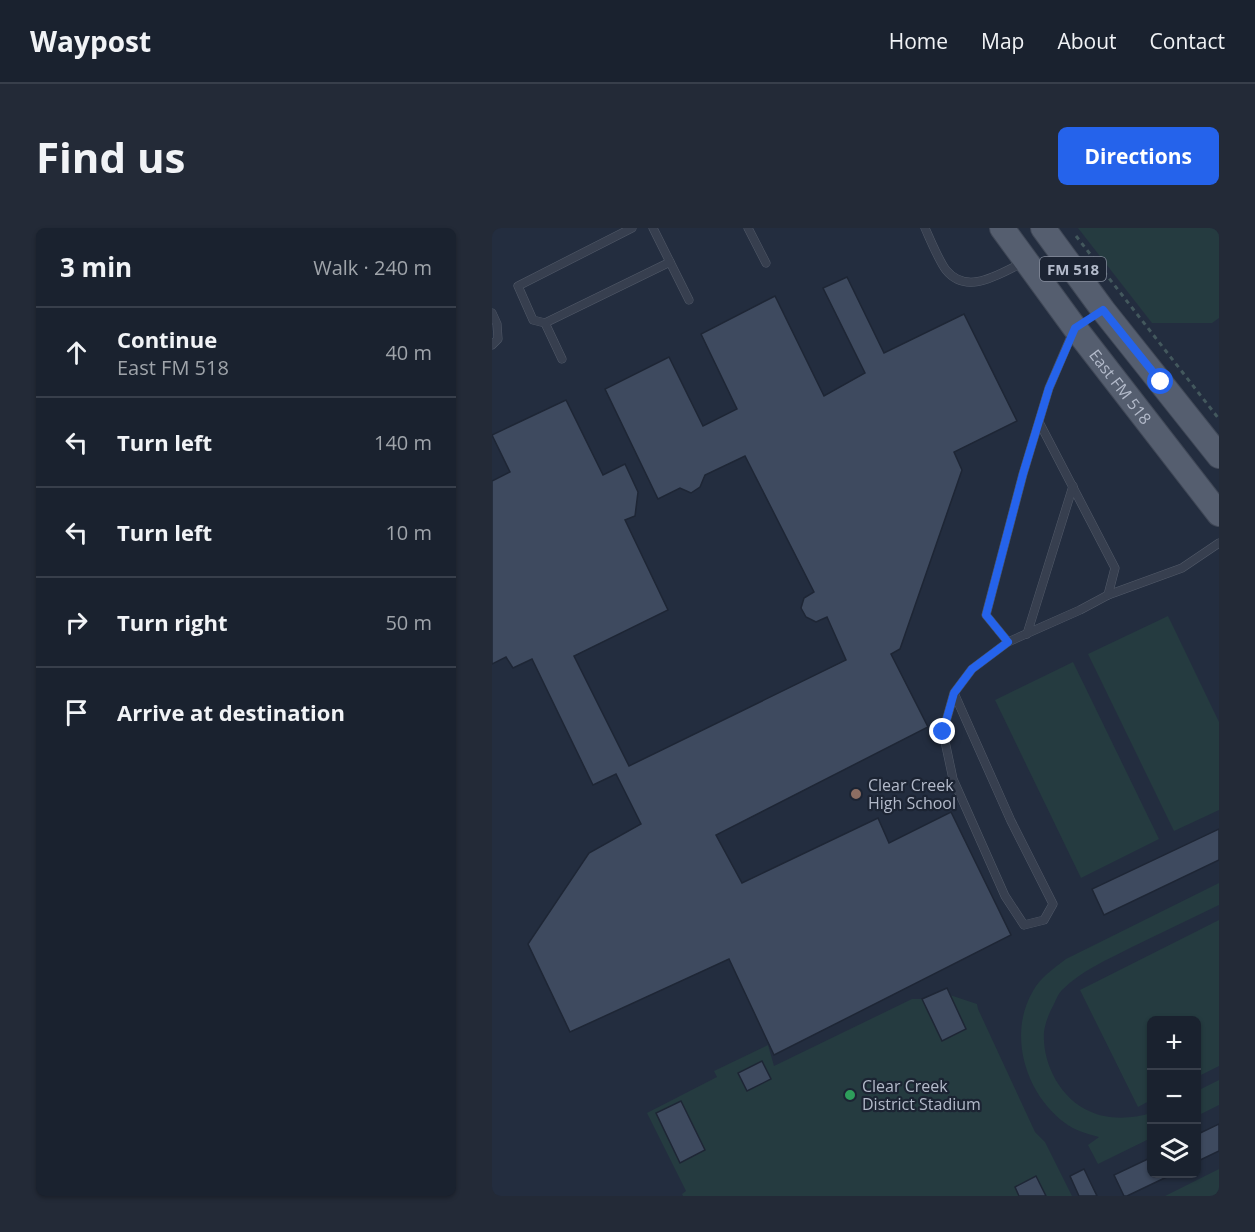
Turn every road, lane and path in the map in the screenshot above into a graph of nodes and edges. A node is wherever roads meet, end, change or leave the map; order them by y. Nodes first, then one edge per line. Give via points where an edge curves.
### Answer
1 (632, 228) edge
2 (653, 228) edge
3 (748, 228) edge
4 (925, 228) edge
5 (1002, 228) edge
6 (1043, 228) edge
7 (1072, 231) dead end
8 (1026, 261) junction
9 (670, 262) junction
10 (766, 263) dead end
11 (689, 300) dead end
12 (1103, 310) junction
13 (492, 314) edge
14 (545, 323) junction
15 (1075, 328) junction
16 (492, 345) edge
17 (562, 359) dead end
18 (1219, 419) edge
19 (1040, 422) junction
20 (1219, 456) edge
21 (1073, 486) junction
22 (1219, 514) edge
23 (1219, 543) edge
24 (1108, 595) junction
25 (1027, 634) junction
26 (1008, 642) junction
27 (954, 693) junction

1 - 14 lane via 518,286 533,320
2 - 9 lane
3 - 10 lane
4 - 8 lane via 946,270 959,280 987,280
5 - 8 main road, East FM 518 / FM 518
6 - 12 main road, East FM 518 / FM 518
7 - 18 path
8 - 15 main road, East FM 518 / FM 518
9 - 11 lane
9 - 14 lane
12 - 15 main road
12 - 20 main road, East FM 518 / FM 518
13 - 16 lane via 498,339
14 - 17 lane
15 - 19 lane via 1049,388
15 - 22 main road, East FM 518 / FM 518
19 - 21 lane
19 - 26 lane via 986,615
21 - 24 lane via 1115,568
21 - 25 lane
23 - 24 lane via 1182,568
24 - 25 lane
25 - 26 lane
26 - 27 lane via 972,669
27 - 27 lane via 943,732 953,779 1005,896 1024,925 1044,920 1053,904

